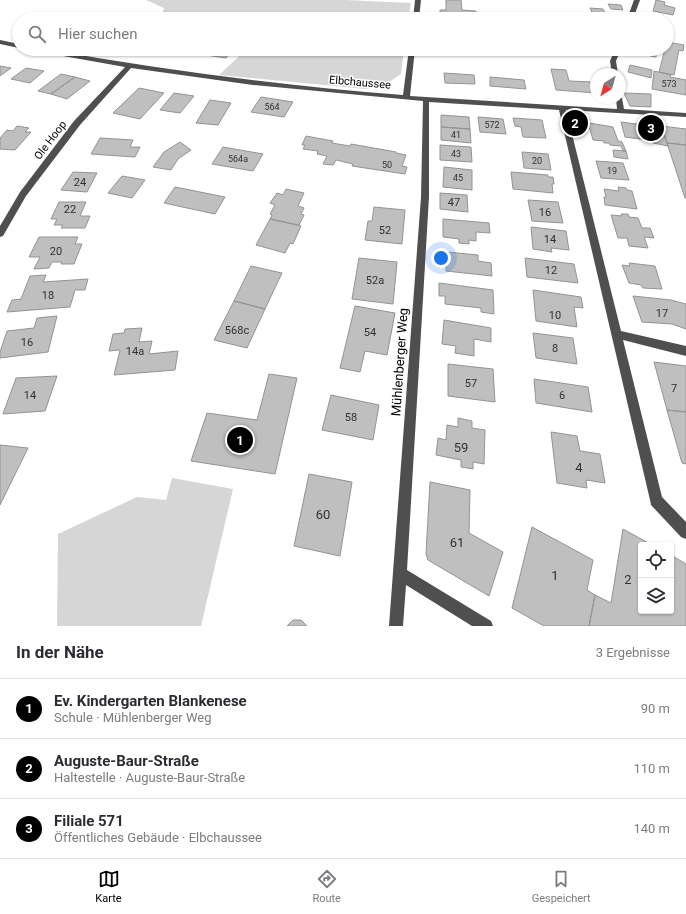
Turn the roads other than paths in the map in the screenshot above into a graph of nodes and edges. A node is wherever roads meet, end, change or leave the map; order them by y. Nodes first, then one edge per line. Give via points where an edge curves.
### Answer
1 (418, 0) edge
2 (637, 0) edge
3 (417, 12) edge
4 (633, 12) edge
5 (0, 42) edge
6 (12, 45) edge
7 (71, 56) edge
8 (411, 56) edge
9 (615, 56) edge
10 (128, 67) junction
11 (614, 68) edge
12 (406, 97) junction
13 (426, 99) junction
14 (620, 104) edge
15 (562, 108) junction
16 (621, 111) junction
17 (686, 115) edge
18 (0, 234) edge
19 (616, 334) junction
20 (686, 351) edge
21 (686, 532) edge
22 (399, 573) junction
23 (396, 626) edge
24 (486, 626) edge

1 - 3 street
2 - 4 street
5 - 6 street
7 - 10 street, Elbchaussee
8 - 12 street
9 - 11 street
10 - 12 street, Elbchaussee via 254,84
10 - 18 street, Ole Hoop via 77,123 23,194
12 - 13 street, Elbchaussee
13 - 15 street, Elbchaussee
13 - 22 street, Mühlenberger Weg via 424,197
14 - 16 street
15 - 16 street, Elbchaussee
15 - 19 street
16 - 17 street, Elbchaussee
19 - 20 street
19 - 21 street via 656,500
22 - 23 street, Mühlenberger Weg
22 - 24 street

